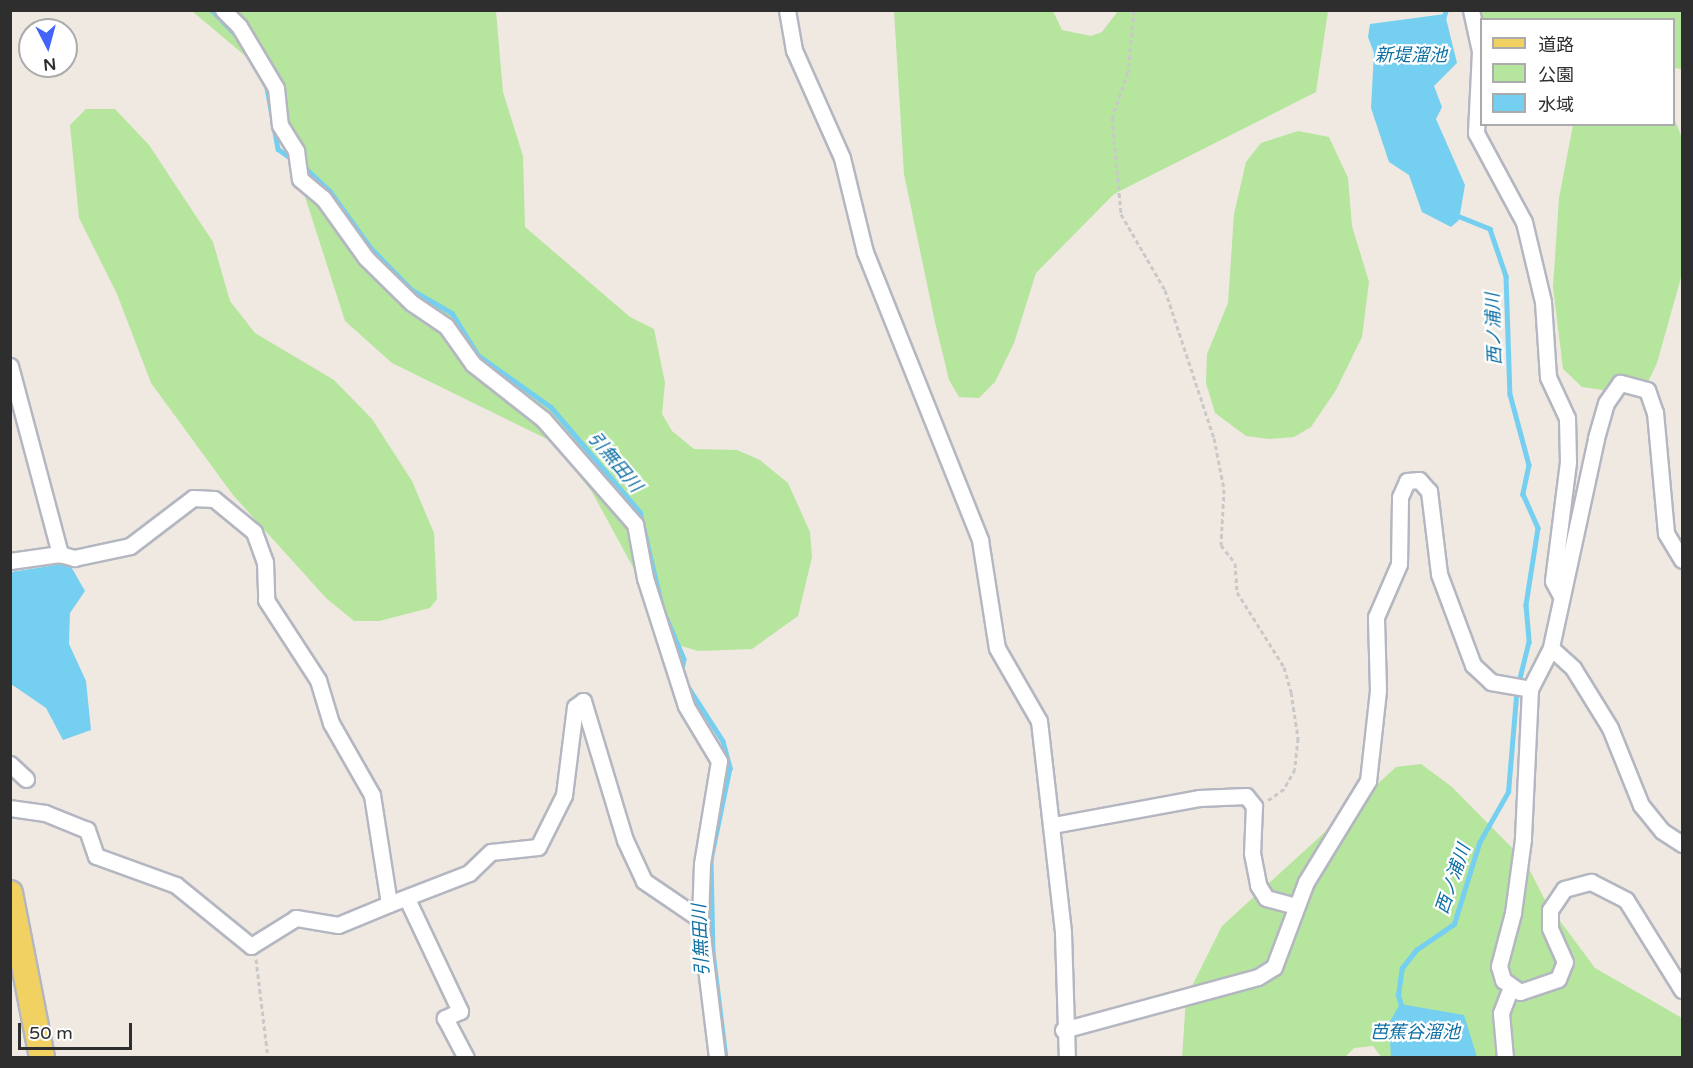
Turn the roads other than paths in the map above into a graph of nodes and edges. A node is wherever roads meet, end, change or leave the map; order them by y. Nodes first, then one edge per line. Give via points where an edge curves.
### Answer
1 (223, 10) edge
2 (787, 10) edge
3 (1471, 10) edge
4 (10, 366) edge
5 (60, 554) junction
6 (1683, 560) edge
7 (10, 561) edge
8 (1562, 596) junction
9 (1551, 648) junction
10 (1530, 689) junction
11 (10, 764) edge
12 (26, 779) dead end
13 (10, 808) edge
14 (1053, 825) junction
15 (1683, 844) edge
16 (10, 893) edge
17 (408, 901) junction
18 (389, 904) junction
19 (1295, 906) junction
20 (700, 919) junction
21 (16, 936) edge
22 (1510, 989) junction
23 (1683, 990) edge
24 (1063, 1030) junction
25 (42, 1058) edge
26 (466, 1058) edge
27 (717, 1058) edge
28 (1066, 1058) edge
29 (1505, 1058) edge

1 - 20 street via 240,26 276,88 280,125 296,155 296,171 323,198 366,258 412,303 446,326 474,364 543,418 635,524 645,578 686,706 719,761 702,864
2 - 14 street via 794,50 842,158 865,252 980,540 997,648 1040,721
3 - 8 street via 1480,51 1476,133 1524,222 1543,302 1548,377 1567,418 1568,462 1553,581
4 - 5 street
5 - 7 street
5 - 18 street via 74,558 130,546 193,498 214,498 254,532 265,562 266,600 318,680 332,723 372,795
6 - 8 street via 1666,533 1655,413 1647,390 1634,382 1620,383 1606,403 1596,439
8 - 9 street
9 - 10 street
9 - 15 street via 1574,668 1610,728 1641,805 1662,831
10 - 19 street via 1491,682 1473,665 1439,574 1429,491 1419,480 1407,481 1400,497 1399,564 1376,617 1378,690 1368,781
10 - 22 street via 1523,839 1513,913 1499,953 1503,980
11 - 12 street
13 - 18 street via 45,813 87,830 96,856 176,885 251,946 296,918 338,925
14 - 19 street via 1199,798 1246,796 1254,806 1252,853 1258,885 1266,898
14 - 24 street via 1063,933
16 - 21 main road
17 - 18 street
17 - 20 street via 435,883 469,873 491,852 538,847 564,795 575,707 583,701 625,840 644,881
17 - 26 street via 460,1011 445,1018
19 - 24 street via 1280,957 1267,973
20 - 27 street
21 - 25 main road
22 - 23 street via 1532,992 1563,971 1550,910 1564,889 1591,882 1626,900
22 - 29 street via 1501,1013
24 - 28 street

